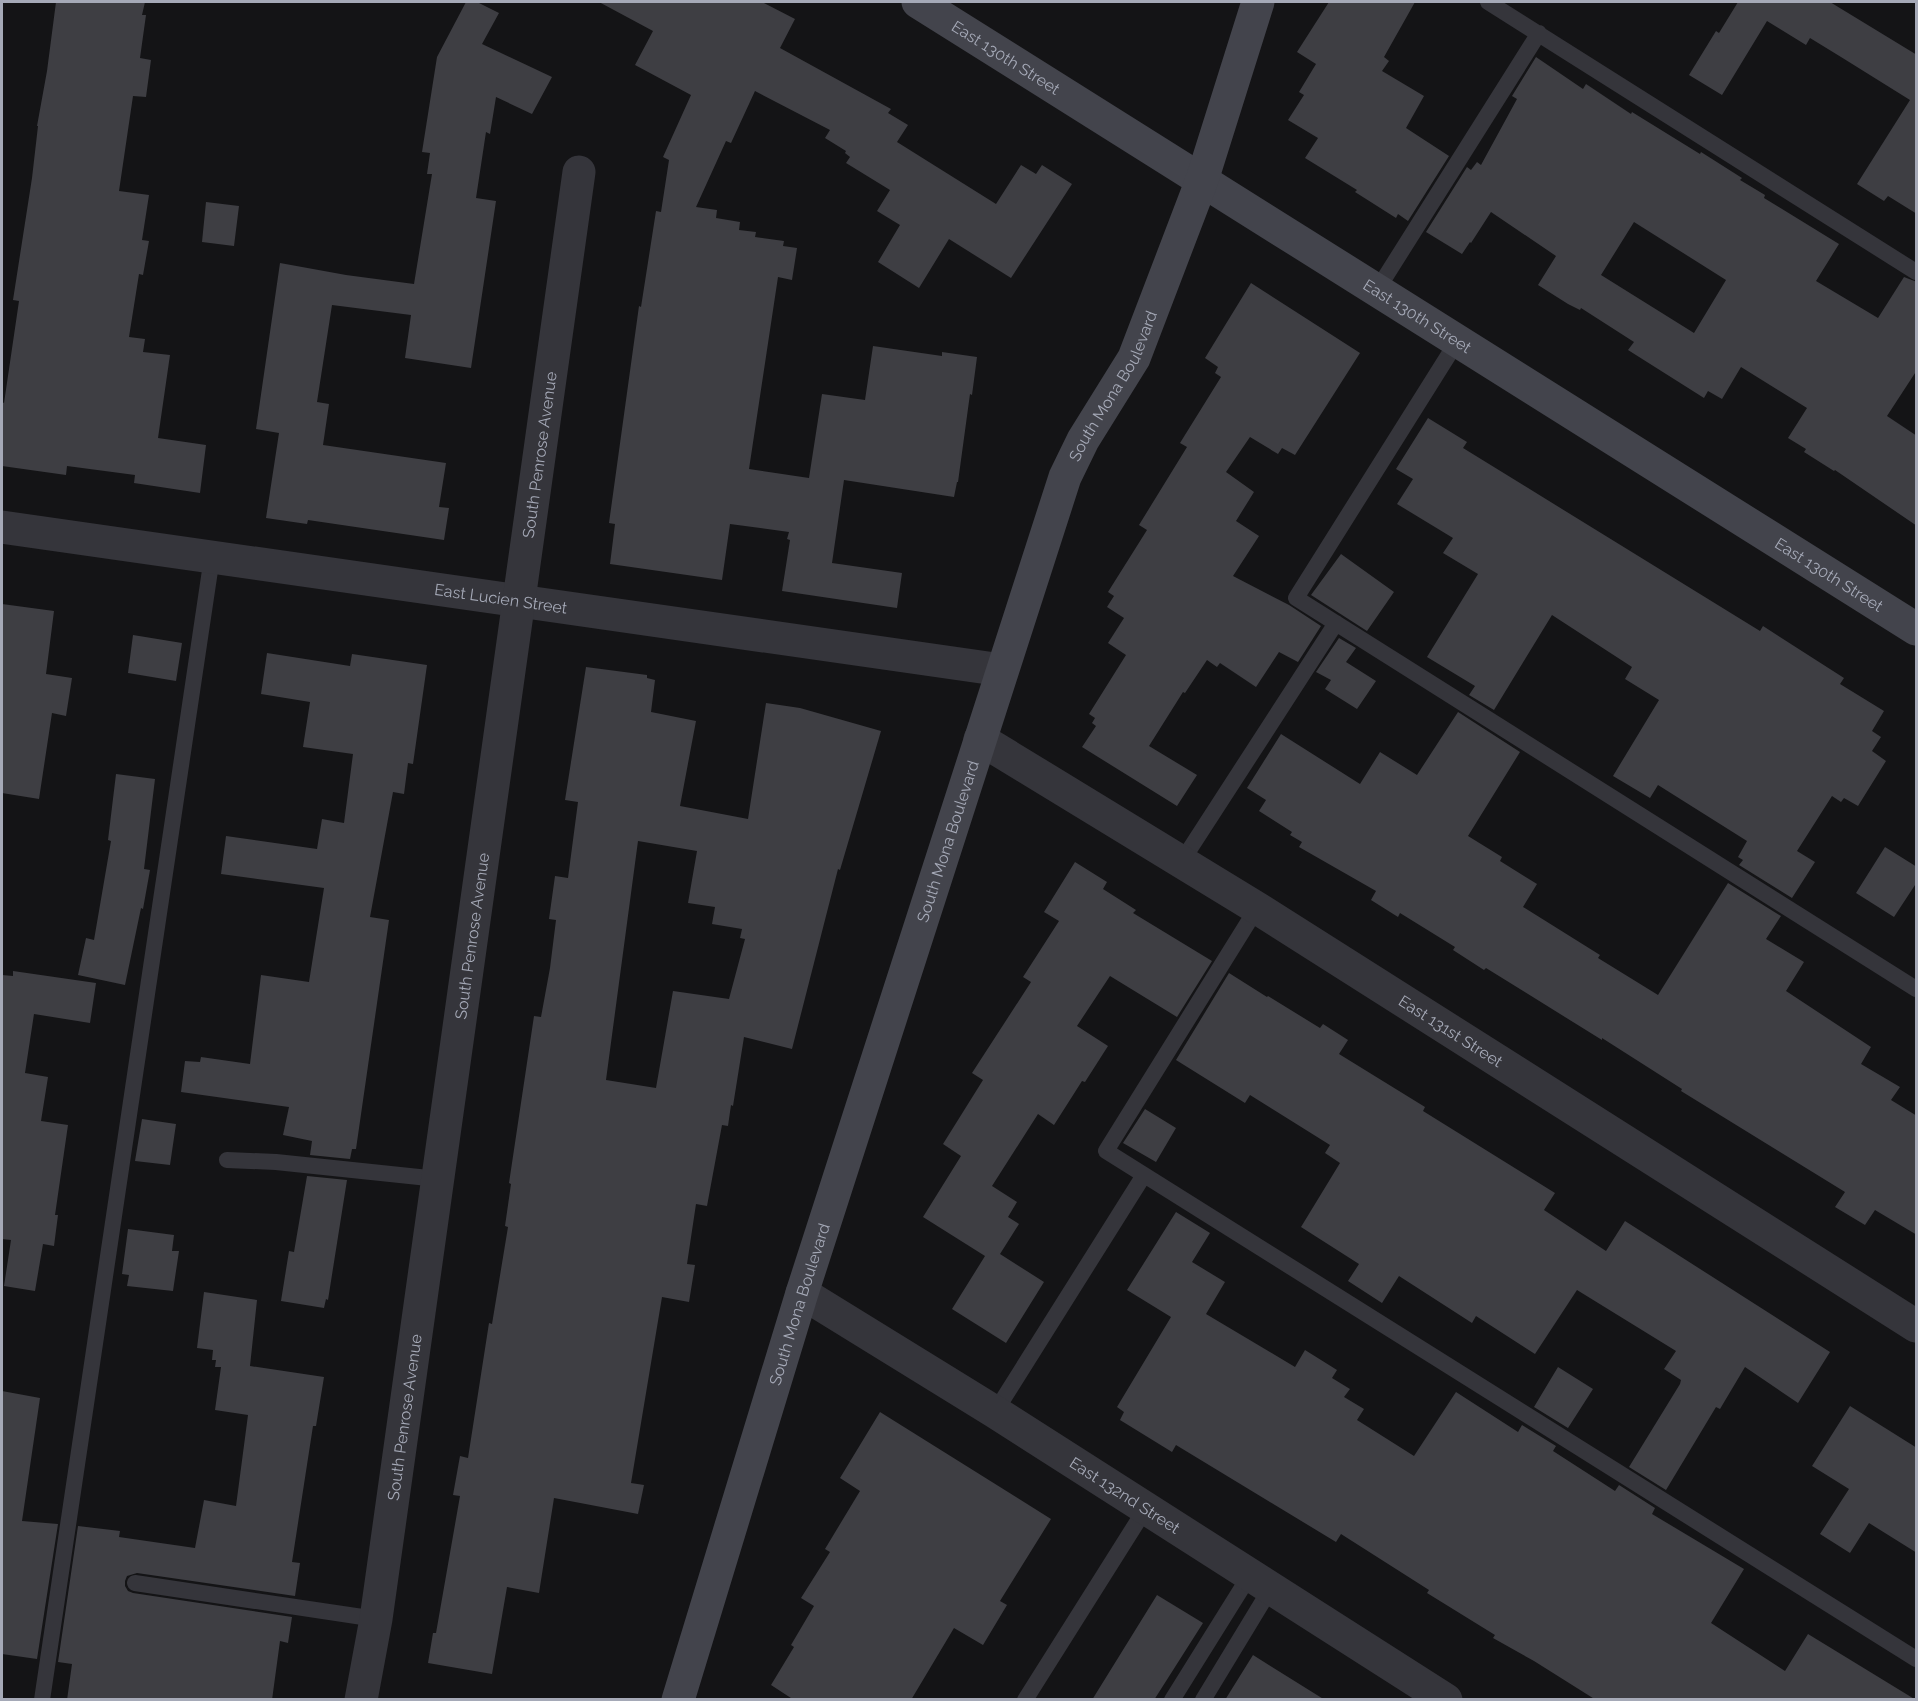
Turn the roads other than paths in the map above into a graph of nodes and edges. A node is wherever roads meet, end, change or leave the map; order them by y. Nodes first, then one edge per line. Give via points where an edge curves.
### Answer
1 (918, 2) edge
2 (1258, 2) edge
3 (1488, 2) edge
4 (1539, 33) junction
5 (579, 172) dead end
6 (1202, 180) junction
7 (1917, 272) edge
8 (1377, 290) junction
9 (1458, 340) junction
10 (2, 527) edge
11 (212, 558) junction
12 (518, 602) junction
13 (1336, 623) junction
14 (1917, 629) edge
15 (1002, 670) junction
16 (980, 739) junction
17 (1182, 861) junction
18 (1257, 908) junction
19 (1917, 989) edge
20 (227, 1160) dead end
21 (1144, 1175) junction
22 (438, 1179) junction
23 (802, 1293) junction
24 (1917, 1326) edge
25 (994, 1412) junction
26 (1146, 1508) junction
27 (1261, 1581) junction
28 (135, 1583) dead end
29 (376, 1619) junction
30 (1917, 1659) edge
31 (42, 1700) edge
32 (361, 1700) edge
33 (678, 1700) edge
34 (1025, 1700) edge
35 (1172, 1700) edge
36 (1203, 1700) edge
37 (1446, 1700) edge

1 - 6 street, East 130th Street
2 - 6 street, South Mona Boulevard
3 - 4 lane
4 - 7 lane
4 - 8 lane
5 - 12 street, South Penrose Avenue
6 - 8 street, East 130th Street
6 - 15 street, South Mona Boulevard via 1134,358 1065,477
8 - 9 street, East 130th Street
9 - 13 lane via 1296,598
9 - 14 street, East 130th Street
10 - 11 street, East Lucien Street
11 - 12 street, East Lucien Street
11 - 31 lane
12 - 15 street, East Lucien Street
12 - 22 street, South Penrose Avenue
13 - 17 lane
13 - 19 lane
15 - 16 street, South Mona Boulevard
16 - 17 street, East 131st Street
16 - 23 street, South Mona Boulevard
17 - 18 street, East 131st Street
18 - 21 lane via 1106,1151
18 - 24 street, East 131st Street
20 - 22 lane
21 - 25 lane
21 - 30 lane
22 - 29 street, South Penrose Avenue
23 - 25 street, East 132nd Street
23 - 33 street, South Mona Boulevard
25 - 26 street, East 132nd Street
26 - 27 street, East 132nd Street
26 - 34 lane
27 - 35 lane
27 - 36 lane
27 - 37 street, East 132nd Street
28 - 29 lane
29 - 32 street, South Penrose Avenue

